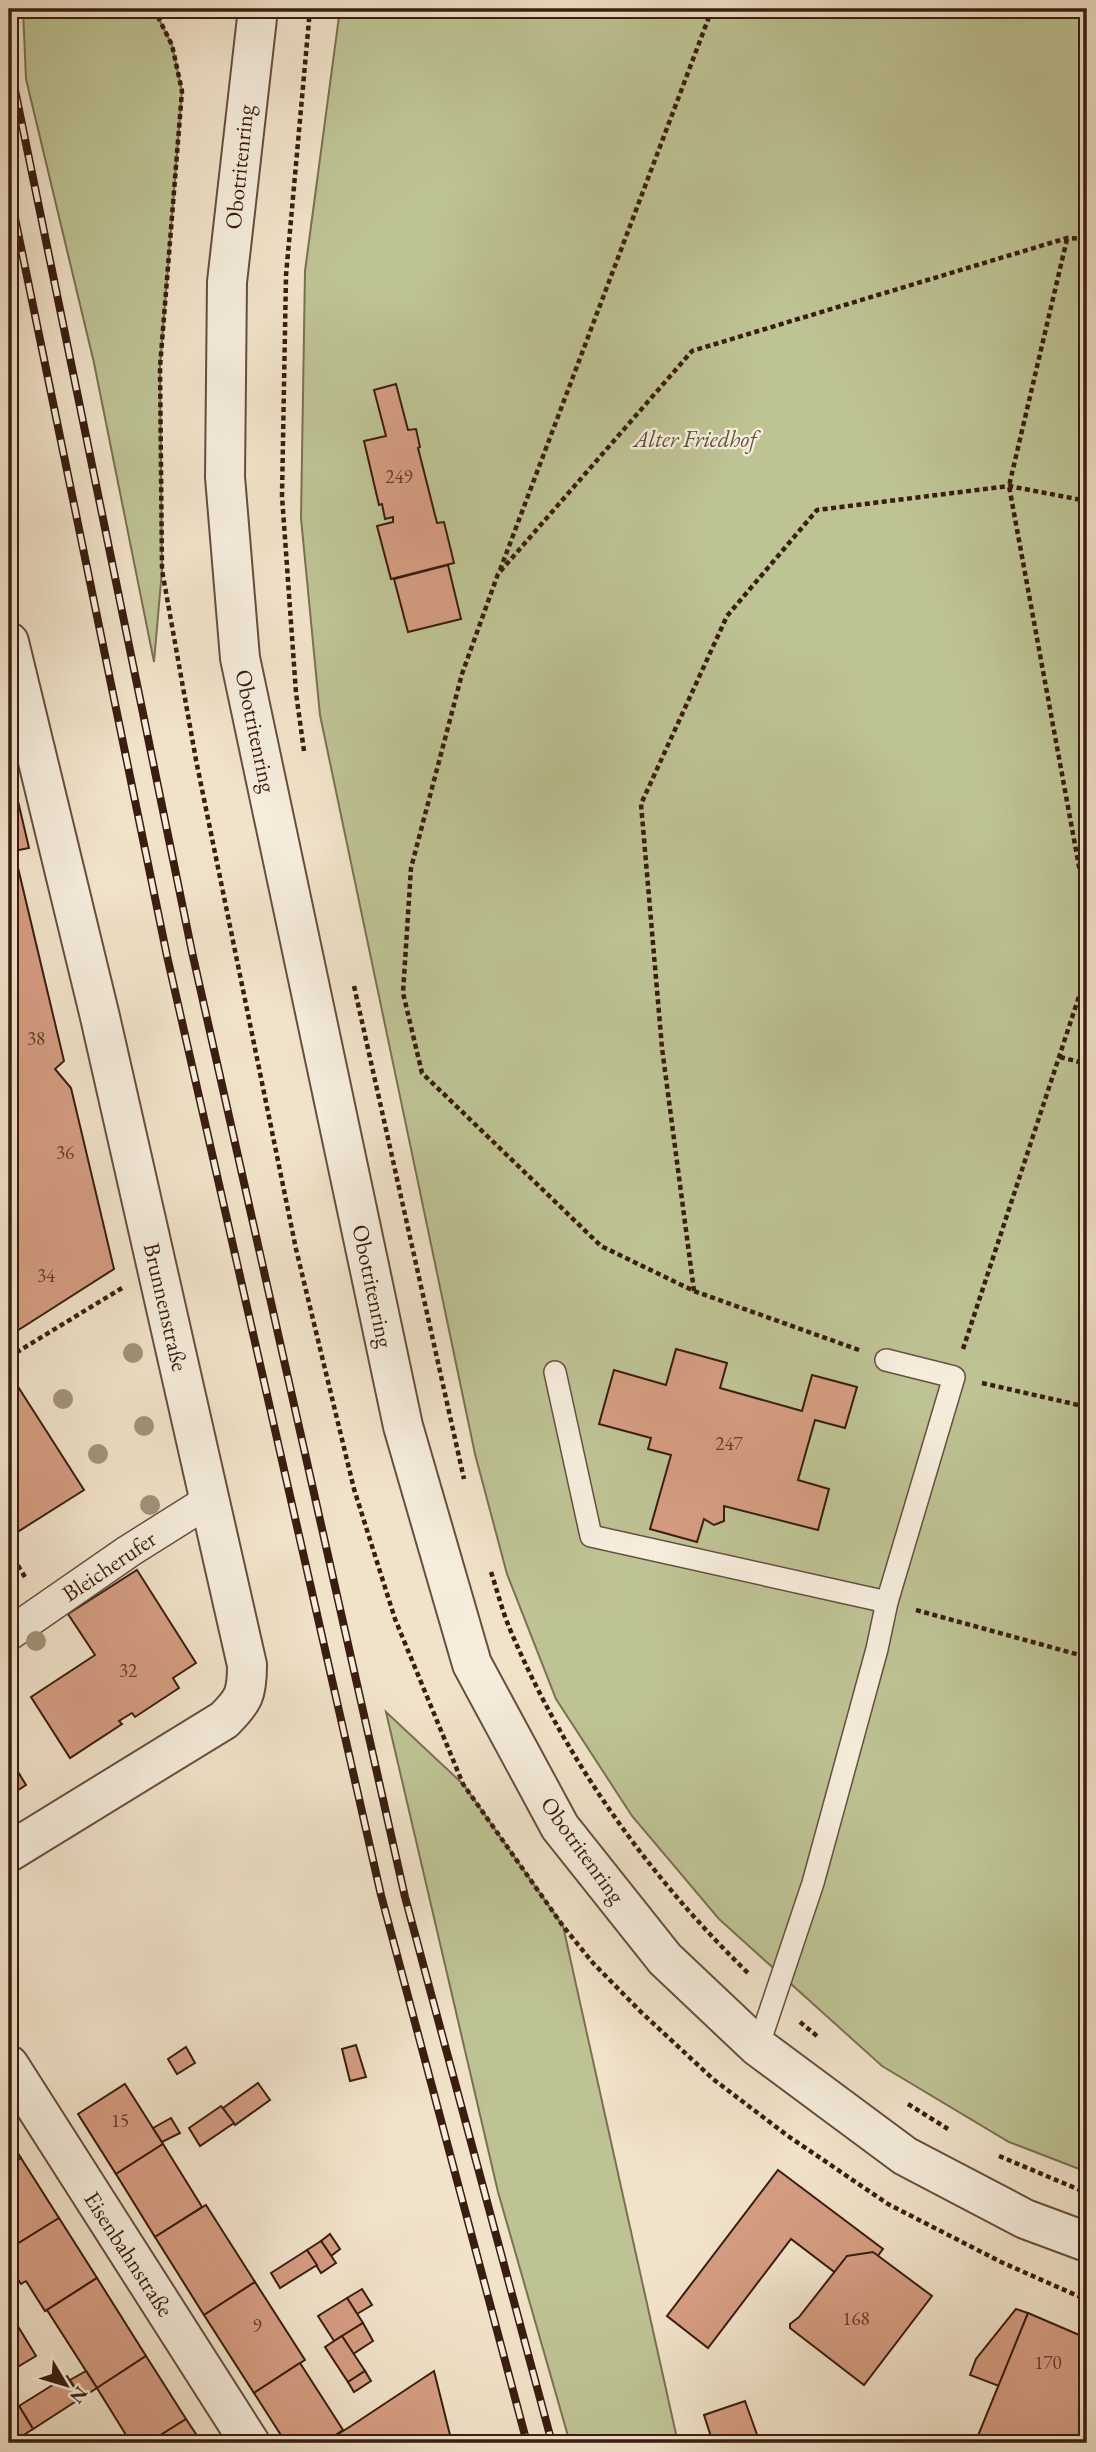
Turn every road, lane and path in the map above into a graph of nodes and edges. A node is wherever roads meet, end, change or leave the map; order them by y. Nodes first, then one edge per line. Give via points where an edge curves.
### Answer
1 (239, 9) edge
2 (310, 9) edge
3 (712, 9) edge
4 (256, 26) edge
5 (1067, 238) junction
6 (1087, 239) edge
7 (1009, 486) junction
8 (1087, 501) edge
9 (498, 574) junction
10 (9, 642) edge
11 (305, 759) dead end
12 (1087, 910) edge
13 (1087, 972) edge
14 (352, 977) dead end
15 (1060, 1057) junction
16 (1087, 1064) edge
17 (157, 1267) junction
18 (694, 1291) junction
19 (9, 1357) edge
20 (887, 1360) joint
21 (555, 1372) dead end
22 (954, 1377) junction
23 (1087, 1407) edge
24 (464, 1480) dead end
25 (210, 1500) junction
26 (487, 1560) dead end
27 (887, 1602) junction
28 (9, 1634) edge
29 (1087, 1657) edge
30 (9, 1852) edge
31 (774, 1999) junction
32 (821, 2040) dead end
33 (758, 2047) junction
34 (9, 2065) edge
35 (904, 2101) dead end
36 (949, 2130) dead end
37 (994, 2154) dead end
38 (1087, 2193) edge
39 (1087, 2242) edge
40 (250, 2443) edge

1 - 4 street
2 - 11 path via 286,275 282,496
3 - 9 path
4 - 33 street, Obotritenring via 227,282 225,477 240,658 403,1426 472,1664 560,1827 665,1959
5 - 6 path
5 - 7 path
5 - 9 path via 692,351
7 - 8 path
7 - 12 path
7 - 18 path via 817,510 727,616 642,804 662,1048
9 - 18 path via 462,674 411,868 402,993 422,1073 601,1246
10 - 17 street, Brunnenstraße
13 - 15 path
14 - 24 path
15 - 16 path
15 - 22 path
17 - 19 path
17 - 25 street, Brunnenstraße
18 - 20 path
20 - 22 lane
21 - 27 lane via 591,1536
22 - 23 path
22 - 27 lane
25 - 28 street, Bleicherufer
25 - 30 street, Brunnenstraße via 247,1665 241,1703 224,1720
26 - 31 path via 508,1626 548,1711 619,1825 707,1934
27 - 29 path
27 - 31 lane via 813,1883
31 - 32 path
31 - 33 lane
33 - 39 street, Obotritenring via 905,2156 1025,2219
34 - 40 street, Eisenbahnstraße
35 - 36 path
37 - 38 path

